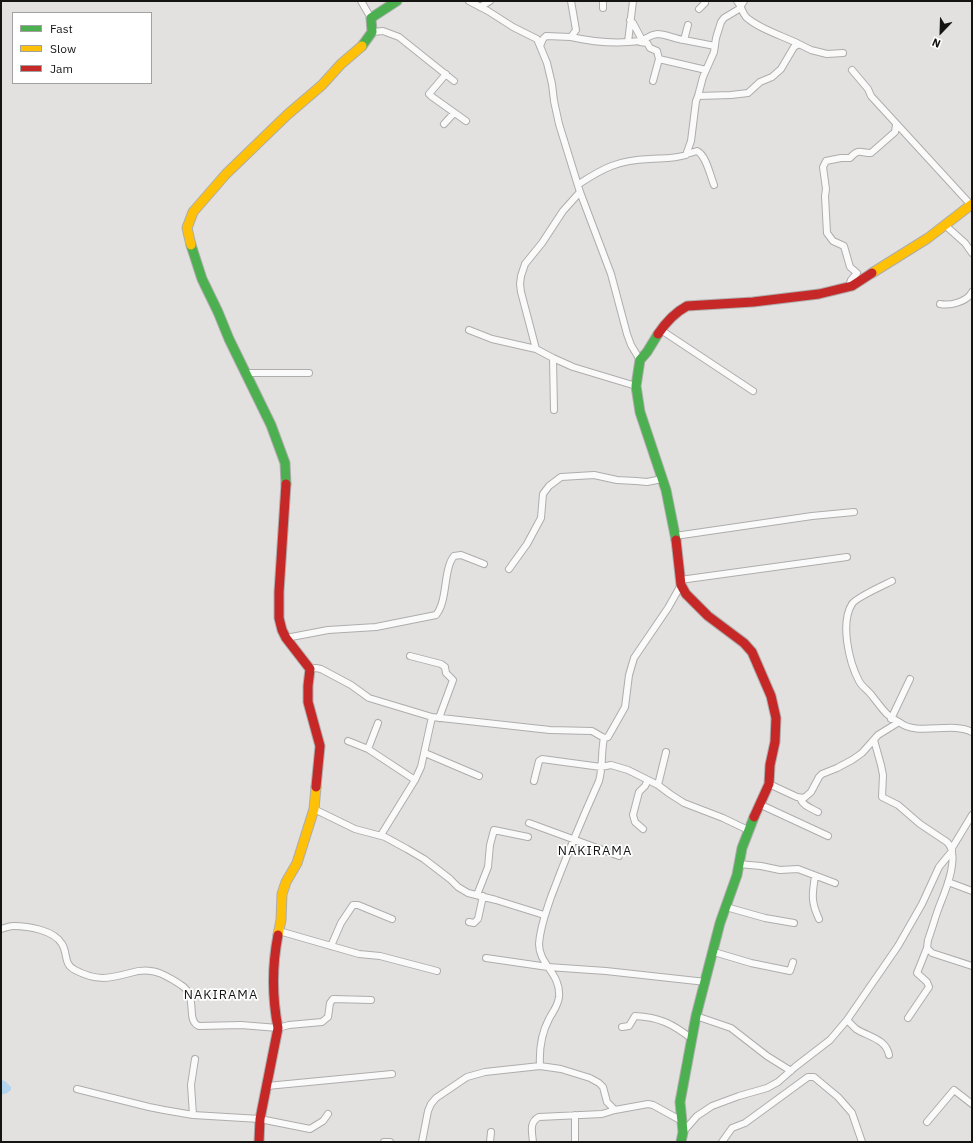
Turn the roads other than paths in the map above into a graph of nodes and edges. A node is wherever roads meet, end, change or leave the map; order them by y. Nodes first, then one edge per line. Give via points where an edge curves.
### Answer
1 (361, 1) edge
2 (397, 1) edge
3 (469, 1) edge
4 (490, 1) edge
5 (571, 1) edge
6 (603, 1) edge
7 (633, 1) edge
8 (704, 1) edge
9 (737, 1) edge
10 (743, 4) edge
11 (480, 7) junction
12 (603, 8) dead end
13 (699, 9) dead end
14 (371, 18) junction
15 (630, 20) junction
16 (688, 25) dead end
17 (372, 32) junction
18 (571, 37) junction
19 (641, 40) junction
20 (684, 40) junction
21 (628, 42) junction
22 (799, 44) junction
23 (540, 46) junction
24 (715, 46) junction
25 (843, 53) dead end
26 (659, 59) junction
27 (706, 70) junction
28 (852, 70) dead end
29 (446, 74) junction
30 (454, 81) dead end
31 (653, 81) dead end
32 (698, 96) junction
33 (454, 113) junction
34 (466, 121) dead end
35 (444, 124) dead end
36 (896, 125) junction
37 (687, 154) junction
38 (579, 184) junction
39 (714, 185) dead end
40 (580, 192) junction
41 (971, 205) edge
42 (946, 226) junction
43 (972, 254) edge
44 (859, 277) junction
45 (972, 292) edge
46 (940, 304) dead end
47 (469, 330) dead end
48 (661, 330) junction
49 (536, 349) junction
50 (553, 358) junction
51 (640, 360) junction
52 (245, 373) junction
53 (309, 373) dead end
54 (636, 386) junction
55 (752, 391) dead end
56 (554, 410) dead end
57 (662, 479) junction
58 (854, 512) dead end
59 (675, 536) junction
60 (847, 557) dead end
61 (484, 564) dead end
62 (509, 569) dead end
63 (892, 581) dead end
64 (681, 582) junction
65 (686, 594) junction
66 (674, 596) junction
67 (286, 638) junction
68 (410, 656) dead end
69 (310, 669) junction
70 (910, 679) dead end
71 (432, 717) junction
72 (439, 718) junction
73 (891, 719) junction
74 (899, 722) junction
75 (378, 724) dead end
76 (972, 732) edge
77 (604, 738) junction
78 (874, 740) junction
79 (348, 741) dead end
80 (368, 749) junction
81 (666, 752) dead end
82 (424, 753) junction
83 (601, 767) junction
84 (480, 776) dead end
85 (415, 780) junction
86 (648, 780) junction
87 (534, 782) dead end
88 (769, 784) junction
89 (658, 785) junction
90 (800, 798) junction
91 (759, 804) junction
92 (314, 808) junction
93 (818, 812) dead end
94 (972, 815) edge
95 (530, 823) dead end
96 (643, 828) dead end
97 (748, 830) junction
98 (381, 836) junction
99 (828, 836) dead end
100 (528, 837) dead end
101 (573, 839) junction
102 (952, 851) junction
103 (619, 856) dead end
104 (738, 864) junction
105 (815, 876) junction
106 (948, 882) junction
107 (835, 883) dead end
108 (972, 891) edge
109 (480, 895) junction
110 (726, 907) junction
111 (544, 916) junction
112 (392, 919) dead end
113 (819, 919) dead end
114 (469, 922) dead end
115 (794, 923) dead end
116 (1, 929) edge
117 (279, 931) junction
118 (331, 946) junction
119 (927, 948) junction
120 (714, 952) junction
121 (486, 958) dead end
122 (793, 962) dead end
123 (972, 966) edge
124 (548, 967) junction
125 (437, 971) dead end
126 (706, 982) junction
127 (371, 1000) dead end
128 (696, 1016) junction
129 (908, 1018) dead end
130 (846, 1020) junction
131 (622, 1027) dead end
132 (278, 1028) junction
133 (692, 1039) junction
134 (889, 1055) dead end
135 (195, 1059) dead end
136 (540, 1066) junction
137 (791, 1071) junction
138 (392, 1074) dead end
139 (267, 1086) junction
140 (77, 1089) dead end
141 (972, 1104) edge
142 (615, 1110) junction
143 (328, 1114) dead end
144 (193, 1115) junction
145 (575, 1115) junction
146 (260, 1119) junction
147 (682, 1120) junction
148 (927, 1122) dead end
149 (491, 1132) dead end
150 (683, 1132) junction
151 (260, 1142) edge
152 (384, 1142) edge
153 (390, 1142) edge
154 (422, 1142) edge
155 (490, 1142) edge
156 (533, 1142) edge
157 (575, 1142) edge
158 (681, 1142) edge
159 (722, 1142) edge
160 (862, 1142) edge

1 - 14 street
2 - 14 street
3 - 11 street
4 - 11 street
5 - 18 street via 576,30
6 - 12 street
7 - 15 street
8 - 13 street via 706,3
9 - 10 street
10 - 22 street via 743,13 752,22
10 - 24 street via 721,22
11 - 23 street via 537,39
14 - 17 street
15 - 19 street
15 - 21 street
16 - 20 street
17 - 29 street via 383,31 399,37
17 - 52 street via 364,45 226,174 193,212 188,223 187,234 202,279
18 - 21 street
18 - 23 street via 546,36
19 - 20 street via 649,35 659,34
19 - 21 street
19 - 26 street via 640,43 648,43 650,48 657,51
20 - 24 street
22 - 25 street via 827,54
22 - 32 street via 794,47 781,69 748,93
23 - 38 street via 552,84 559,124
24 - 27 street
26 - 27 street
26 - 31 street
27 - 32 street
28 - 36 street
29 - 30 street
29 - 33 street via 429,94
32 - 37 street
33 - 34 street
33 - 35 street
36 - 41 street
36 - 44 street via 895,132 871,154 860,150 850,158 826,161 823,167 827,233 833,241 844,246 850,267
37 - 38 street via 670,159 620,163 599,171
37 - 39 street via 697,151 704,156
38 - 40 street
40 - 49 street via 525,264 521,276 521,292
40 - 51 street via 611,274 627,334
41 - 42 street
42 - 43 street via 965,243
42 - 44 street
44 - 48 street via 849,286 819,294 687,306 678,311
45 - 46 street via 948,306
47 - 49 street via 492,339
48 - 51 street
48 - 55 street
49 - 50 street
50 - 54 street via 585,371
50 - 56 street
51 - 54 street
52 - 53 street
52 - 67 street via 285,462 286,483 278,608
54 - 57 street via 640,412
57 - 59 street
57 - 62 street via 636,482 594,475 561,477 549,486 544,494 540,518 527,544
58 - 59 street
59 - 64 street
60 - 64 street
61 - 67 street via 461,555 454,556 450,562 443,598 436,615 376,627 328,630
63 - 73 street via 852,602 847,637 859,681
64 - 65 street
64 - 66 street
65 - 66 street
65 - 88 street via 708,616 752,652 766,683 776,718
66 - 77 street via 634,658 628,675 625,707 608,737
67 - 69 street
68 - 72 street via 441,664 453,680
69 - 71 street via 321,669 369,698
69 - 92 street via 308,702 320,746
70 - 73 street
71 - 72 street
71 - 82 street
72 - 77 street via 592,732
73 - 74 street
74 - 76 street via 916,728 962,729
74 - 78 street
75 - 80 street
77 - 83 street
78 - 90 street via 852,760 822,774 811,792
78 - 102 street via 882,765 882,797 904,809 920,824 947,842
79 - 80 street
80 - 85 street
81 - 89 street
82 - 84 street
82 - 85 street
83 - 86 street via 611,765
83 - 87 street via 542,759 539,761
83 - 101 street via 599,781
85 - 98 street
86 - 89 street
86 - 96 street via 639,792 633,815 635,822
88 - 90 street
88 - 91 street
89 - 97 street via 684,803
90 - 93 street via 807,807
91 - 97 street
91 - 99 street
92 - 98 street via 355,829
92 - 117 street via 297,863 282,894
94 - 102 street
95 - 101 street
97 - 104 street
98 - 109 street via 424,859 468,893
100 - 109 street via 494,830
101 - 103 street
101 - 111 street
102 - 106 street via 952,868
102 - 130 street via 939,867 898,946
104 - 105 street via 780,870 798,869
104 - 110 street
105 - 107 street
105 - 113 street via 812,894
106 - 108 street
106 - 119 street
109 - 111 street
109 - 114 street via 478,919 474,923
110 - 115 street
110 - 120 street
111 - 124 street via 539,944
112 - 118 street via 353,905 341,923
116 - 132 street via 11,926 48,932 63,944 67,963 73,969 98,978 110,978 142,970 159,973 182,985 189,992 192,1019 199,1026 241,1025
117 - 118 street
117 - 132 street via 273,976
118 - 125 street
119 - 123 street via 932,953
119 - 129 street via 917,973 929,987
120 - 122 street via 790,971
120 - 126 street
121 - 124 street
124 - 126 street
124 - 136 street via 556,978 559,998 540,1040
126 - 128 street
127 - 132 street via 333,999 325,1021
128 - 133 street
128 - 137 street via 731,1028
130 - 134 street via 883,1043 888,1048
130 - 137 street via 823,1047
131 - 133 street via 629,1026 635,1016 650,1016 676,1026
132 - 139 street
133 - 147 street via 680,1102
135 - 144 street via 191,1085
136 - 142 street via 562,1069 599,1083 603,1087 607,1102
136 - 154 street via 474,1074 460,1081 431,1104
137 - 150 street via 767,1088 712,1106 697,1116
138 - 139 street
139 - 146 street
140 - 144 street
141 - 148 street via 954,1090
142 - 145 street via 602,1114
142 - 147 street via 648,1104
143 - 146 street via 323,1121 310,1129
144 - 146 street
145 - 156 street via 535,1119 531,1126
145 - 157 street
146 - 151 street
147 - 150 street
149 - 155 street
150 - 158 street
152 - 153 street
159 - 160 street via 732,1128 745,1123 808,1077 814,1077 852,1113

